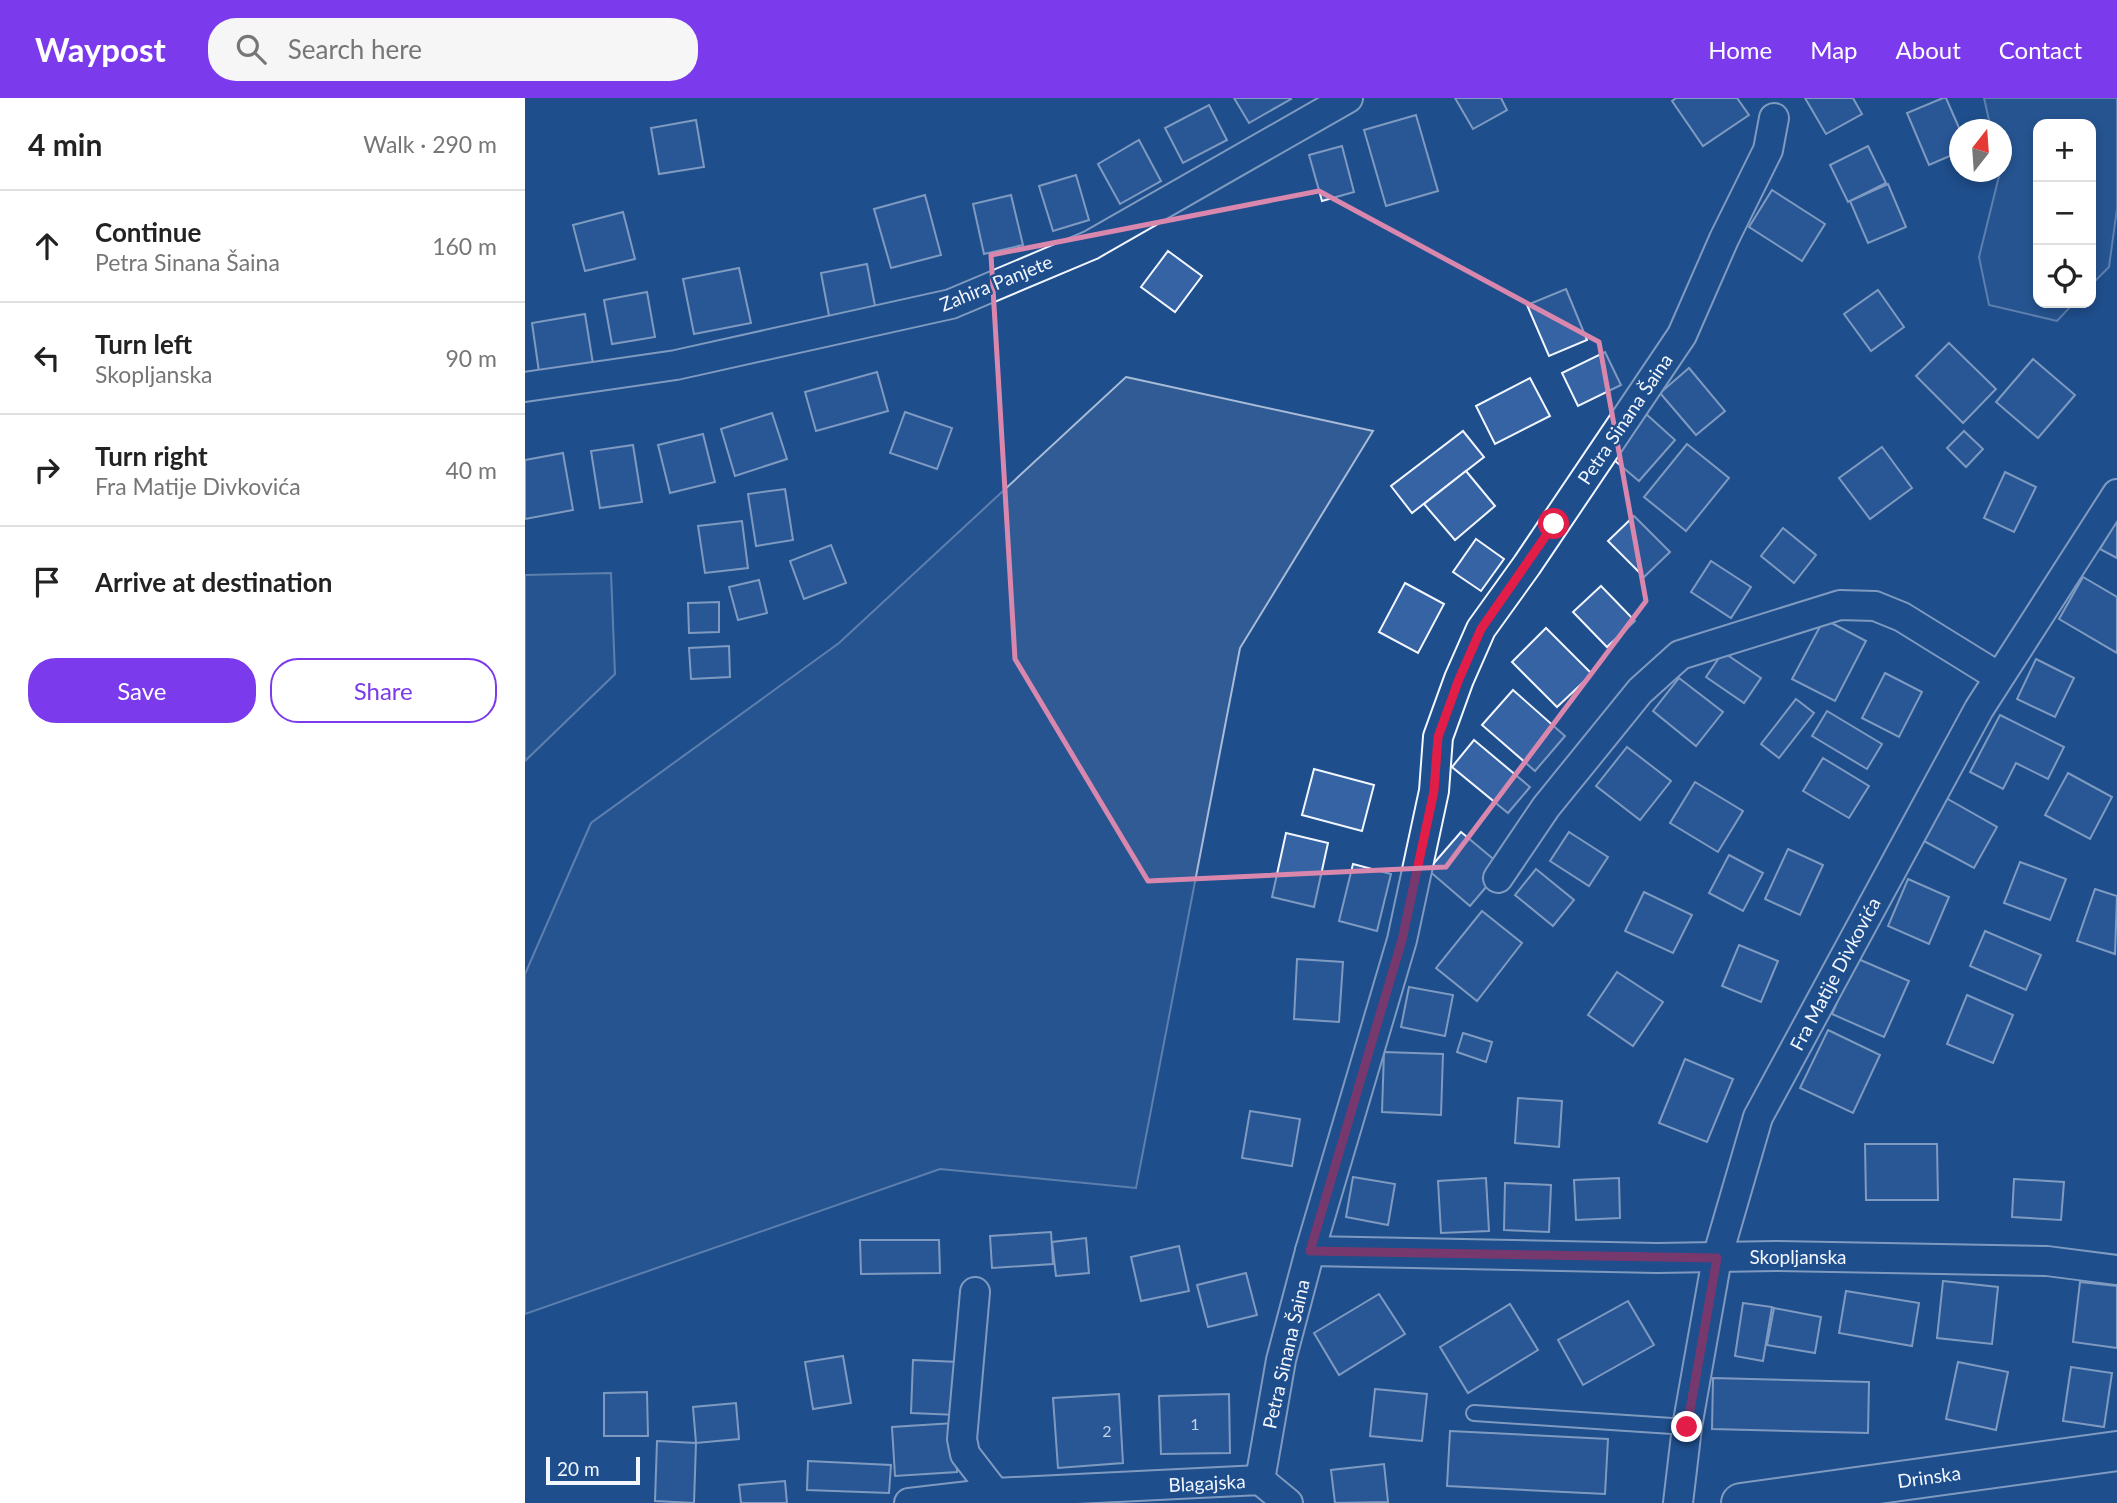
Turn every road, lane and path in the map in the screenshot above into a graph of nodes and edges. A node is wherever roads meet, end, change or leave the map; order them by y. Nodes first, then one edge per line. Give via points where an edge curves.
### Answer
1 (1348, 98) edge
2 (1774, 118) dead end
3 (525, 387) edge
4 (2117, 494) edge
5 (1999, 677) junction
6 (1498, 878) dead end
7 (1310, 1251) junction
8 (1717, 1258) junction
9 (2117, 1270) edge
10 (975, 1292) dead end
11 (1473, 1413) dead end
12 (1687, 1427) junction
13 (2117, 1451) edge
14 (1260, 1480) junction
15 (995, 1493) junction
16 (909, 1503) edge
17 (1288, 1503) edge
18 (1678, 1503) edge
19 (1741, 1503) edge

1 - 3 street, Zahira Panjete via 1091,245 951,304 675,366
2 - 7 street, Petra Sinana Šaina via 1768,150 1682,335 1481,629 1459,679 1438,737 1434,791 1402,940
4 - 5 street, Fra Matije Divkovića
5 - 6 street via 1902,617 1875,606 1840,605 1680,655 1640,691 1546,807
5 - 8 street, Fra Matije Divkovića via 1758,1117
7 - 8 street, Skopljanska
7 - 14 street, Petra Sinana Šaina via 1281,1360
8 - 9 street, Skopljanska via 2047,1261
8 - 12 street, Fra Matije Divkovića
10 - 15 street via 962,1439 965,1454
11 - 12 lane
12 - 18 street, Fra Matije Divkovića
13 - 19 main road, Drinska
14 - 15 street, Blagajska
14 - 17 street, Blagajska
15 - 16 street, Blagajska

